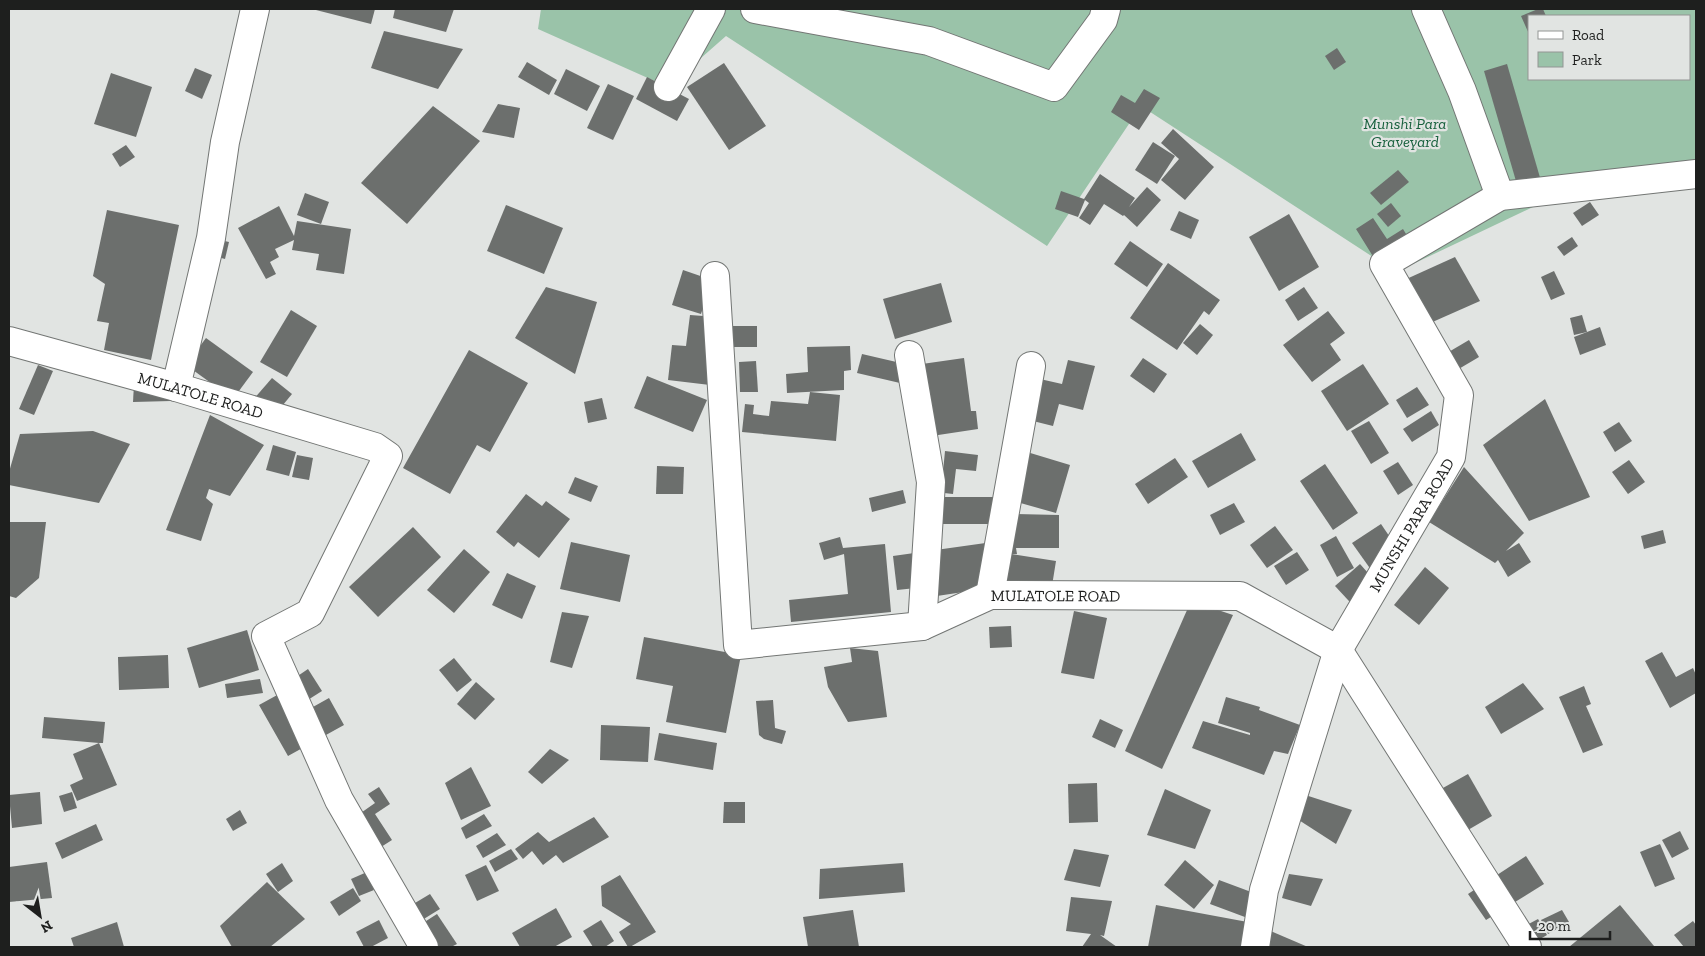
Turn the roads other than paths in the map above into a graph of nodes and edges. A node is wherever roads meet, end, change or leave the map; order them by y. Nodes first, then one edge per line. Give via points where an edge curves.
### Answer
1 (255, 9) edge
2 (712, 9) edge
3 (756, 9) edge
4 (1426, 9) edge
5 (1100, 12) edge
6 (668, 87) dead end
7 (1696, 174) edge
8 (1500, 196) junction
9 (715, 276) dead end
10 (9, 341) edge
11 (909, 355) dead end
12 (1031, 366) dead end
13 (176, 387) junction
14 (990, 595) junction
15 (922, 626) junction
16 (1338, 650) junction
17 (424, 947) edge
18 (1255, 947) edge
19 (1527, 947) edge

1 - 13 street via 225,142 211,238
2 - 6 street
3 - 5 street via 929,41 1054,87
4 - 8 street via 1462,91
7 - 8 street, MUNSHI PARA ROAD
8 - 16 street, MUNSHI PARA ROAD via 1384,264 1458,395 1450,457
9 - 15 street, MULATOLE ROAD via 738,645
10 - 13 street, MULATOLE ROAD
11 - 15 street via 931,482
12 - 14 street
13 - 17 street, MULATOLE ROAD via 375,447 388,456 310,613 266,636 338,800
14 - 15 street, MULATOLE ROAD
14 - 16 street, MULATOLE ROAD via 1240,596
16 - 18 street via 1264,890
16 - 19 street

